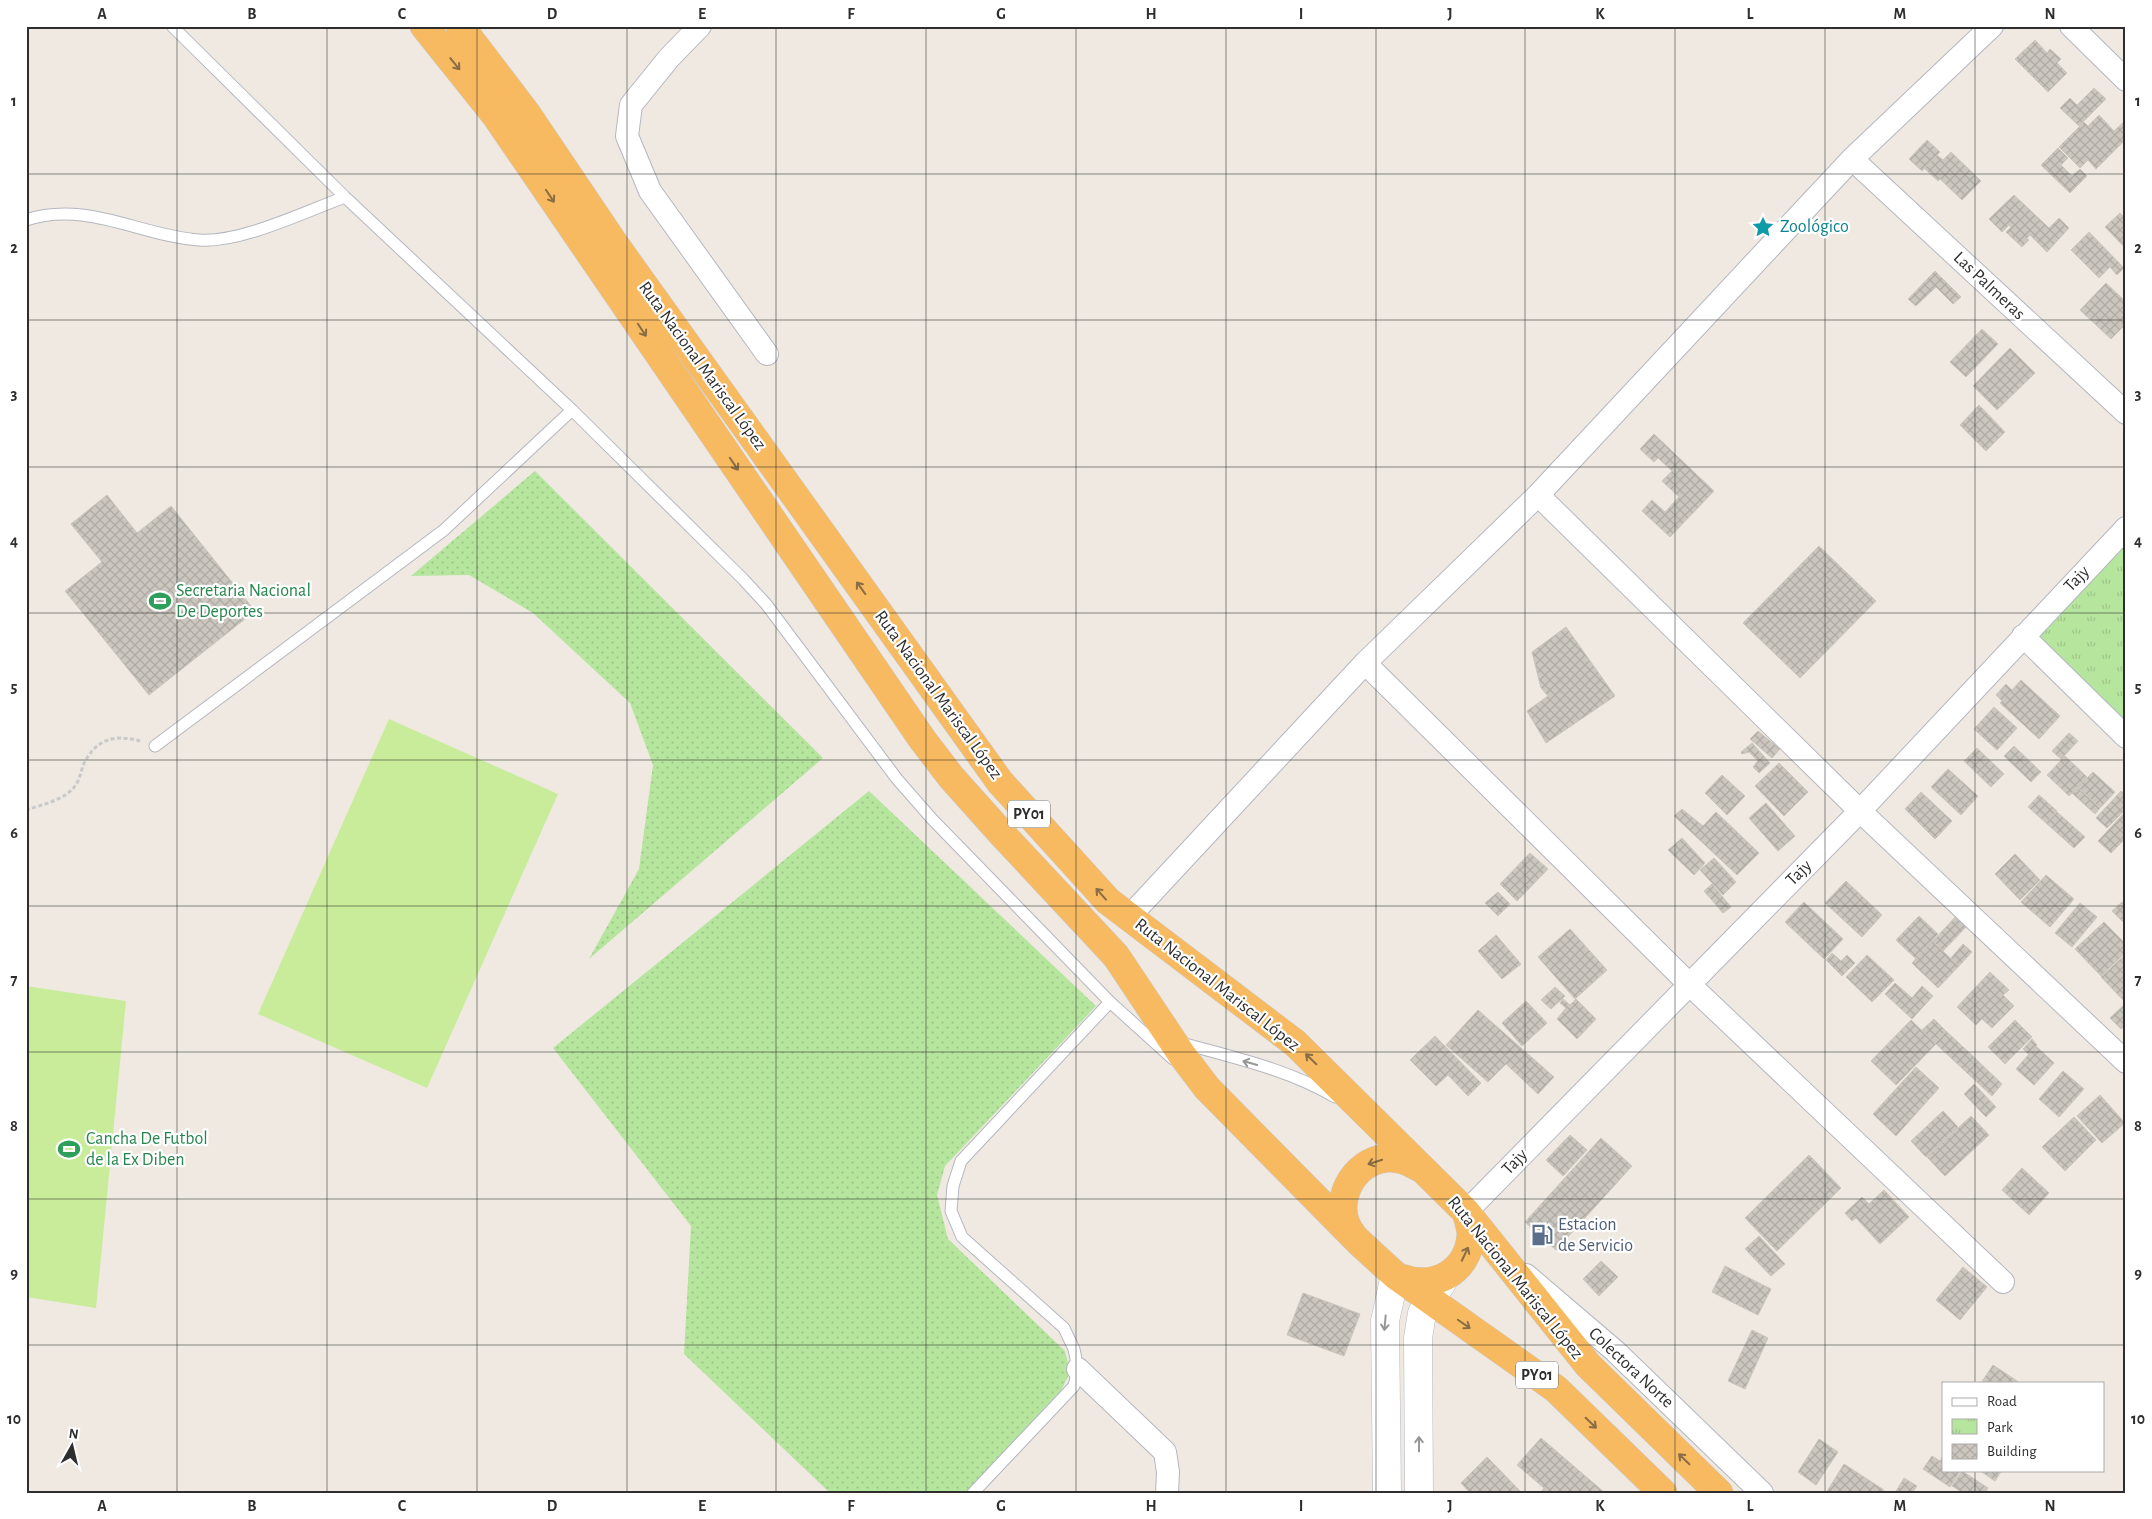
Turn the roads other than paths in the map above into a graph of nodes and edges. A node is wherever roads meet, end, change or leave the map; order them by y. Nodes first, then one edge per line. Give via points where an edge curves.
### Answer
1 (172, 26) edge
2 (424, 26) edge
3 (460, 26) edge
4 (700, 26) edge
5 (1992, 26) edge
6 (2072, 26) edge
7 (2126, 80) edge
8 (1852, 159) junction
9 (345, 197) junction
10 (26, 220) edge
11 (767, 354) dead end
12 (572, 410) junction
13 (2126, 413) edge
14 (1538, 494) junction
15 (2126, 528) edge
16 (2023, 636) junction
17 (1365, 663) junction
18 (2126, 737) edge
19 (155, 746) road end
20 (1860, 811) junction
21 (1129, 917) junction
22 (1689, 984) junction
23 (1110, 1002) junction
24 (1133, 1023) junction
25 (1172, 1040) junction
26 (2126, 1062) edge
27 (1206, 1088) junction
28 (1373, 1120) junction
29 (1421, 1168) junction
30 (1466, 1212) junction
31 (1358, 1242) junction
32 (1496, 1249) junction
33 (1395, 1275) junction
34 (1446, 1275) junction
35 (2003, 1282) dead end
36 (1430, 1300) junction
37 (1078, 1369) junction
38 (973, 1493) edge
39 (1167, 1493) edge
40 (1386, 1493) edge
41 (1419, 1493) edge
42 (1664, 1493) edge
43 (1719, 1493) edge
44 (1762, 1493) edge

1 - 9 lane
2 -> 25 highway, Ruta Nacional Mariscal López / PY01 via 496,116 922,739 951,777 1116,956
21 -> 3 highway, Ruta Nacional Mariscal López / PY01 via 1108,901 1000,782 616,246 527,114
4 - 11 street via 631,105 628,136 650,191
5 - 8 street
6 - 7 street
8 - 13 street, Las Palmeras
8 - 14 street
9 - 10 lane via 236,237 216,240 181,238 82,214
9 - 12 lane
12 - 19 lane via 444,530
12 - 23 lane via 755,591 897,778 932,819
14 - 17 street
14 - 20 street
15 - 16 street, Tajy
16 - 18 street
16 - 20 street, Tajy
17 - 21 street
17 - 22 street
20 - 22 street, Tajy
20 - 26 street
28 -> 21 highway, Ruta Nacional Mariscal López / PY01 via 1296,1044
22 - 30 street, Tajy
22 - 35 street
23 - 24 lane
23 - 37 lane via 961,1161 953,1186 951,1211 962,1237 1064,1328 1074,1349
24 - 25 lane
24 - 27 lane
25 - 27 highway, Ruta Nacional Mariscal López / PY01
28 -> 25 lane via 1308,1083
27 - 31 highway, Ruta Nacional Mariscal López / PY01
28 - 29 highway, Ruta Nacional Mariscal López / PY01
29 - 30 highway, Ruta Nacional Mariscal López / PY01
29 -> 31 highway via 1405,1160 1386,1158 1368,1163 1354,1175 1345,1191 1342,1210 1347,1227
30 - 32 highway, Ruta Nacional Mariscal López / PY01
34 -> 30 highway via 1455,1271 1467,1253 1471,1233
31 - 33 highway, Ruta Nacional Mariscal López / PY01
43 -> 32 highway, Ruta Nacional Mariscal López / PY01 via 1588,1366
32 - 44 street, Colectora Norte via 1615,1351
33 - 34 highway via 1415,1283 1436,1281
33 - 36 highway, Ruta Nacional Mariscal López / PY01
33 -> 40 main road via 1385,1321
34 - 36 main road
41 -> 36 main road via 1418,1338 1422,1314
36 -> 42 highway, Ruta Nacional Mariscal López / PY01 via 1556,1389
37 - 38 lane via 1074,1386
37 - 39 street via 1165,1452

